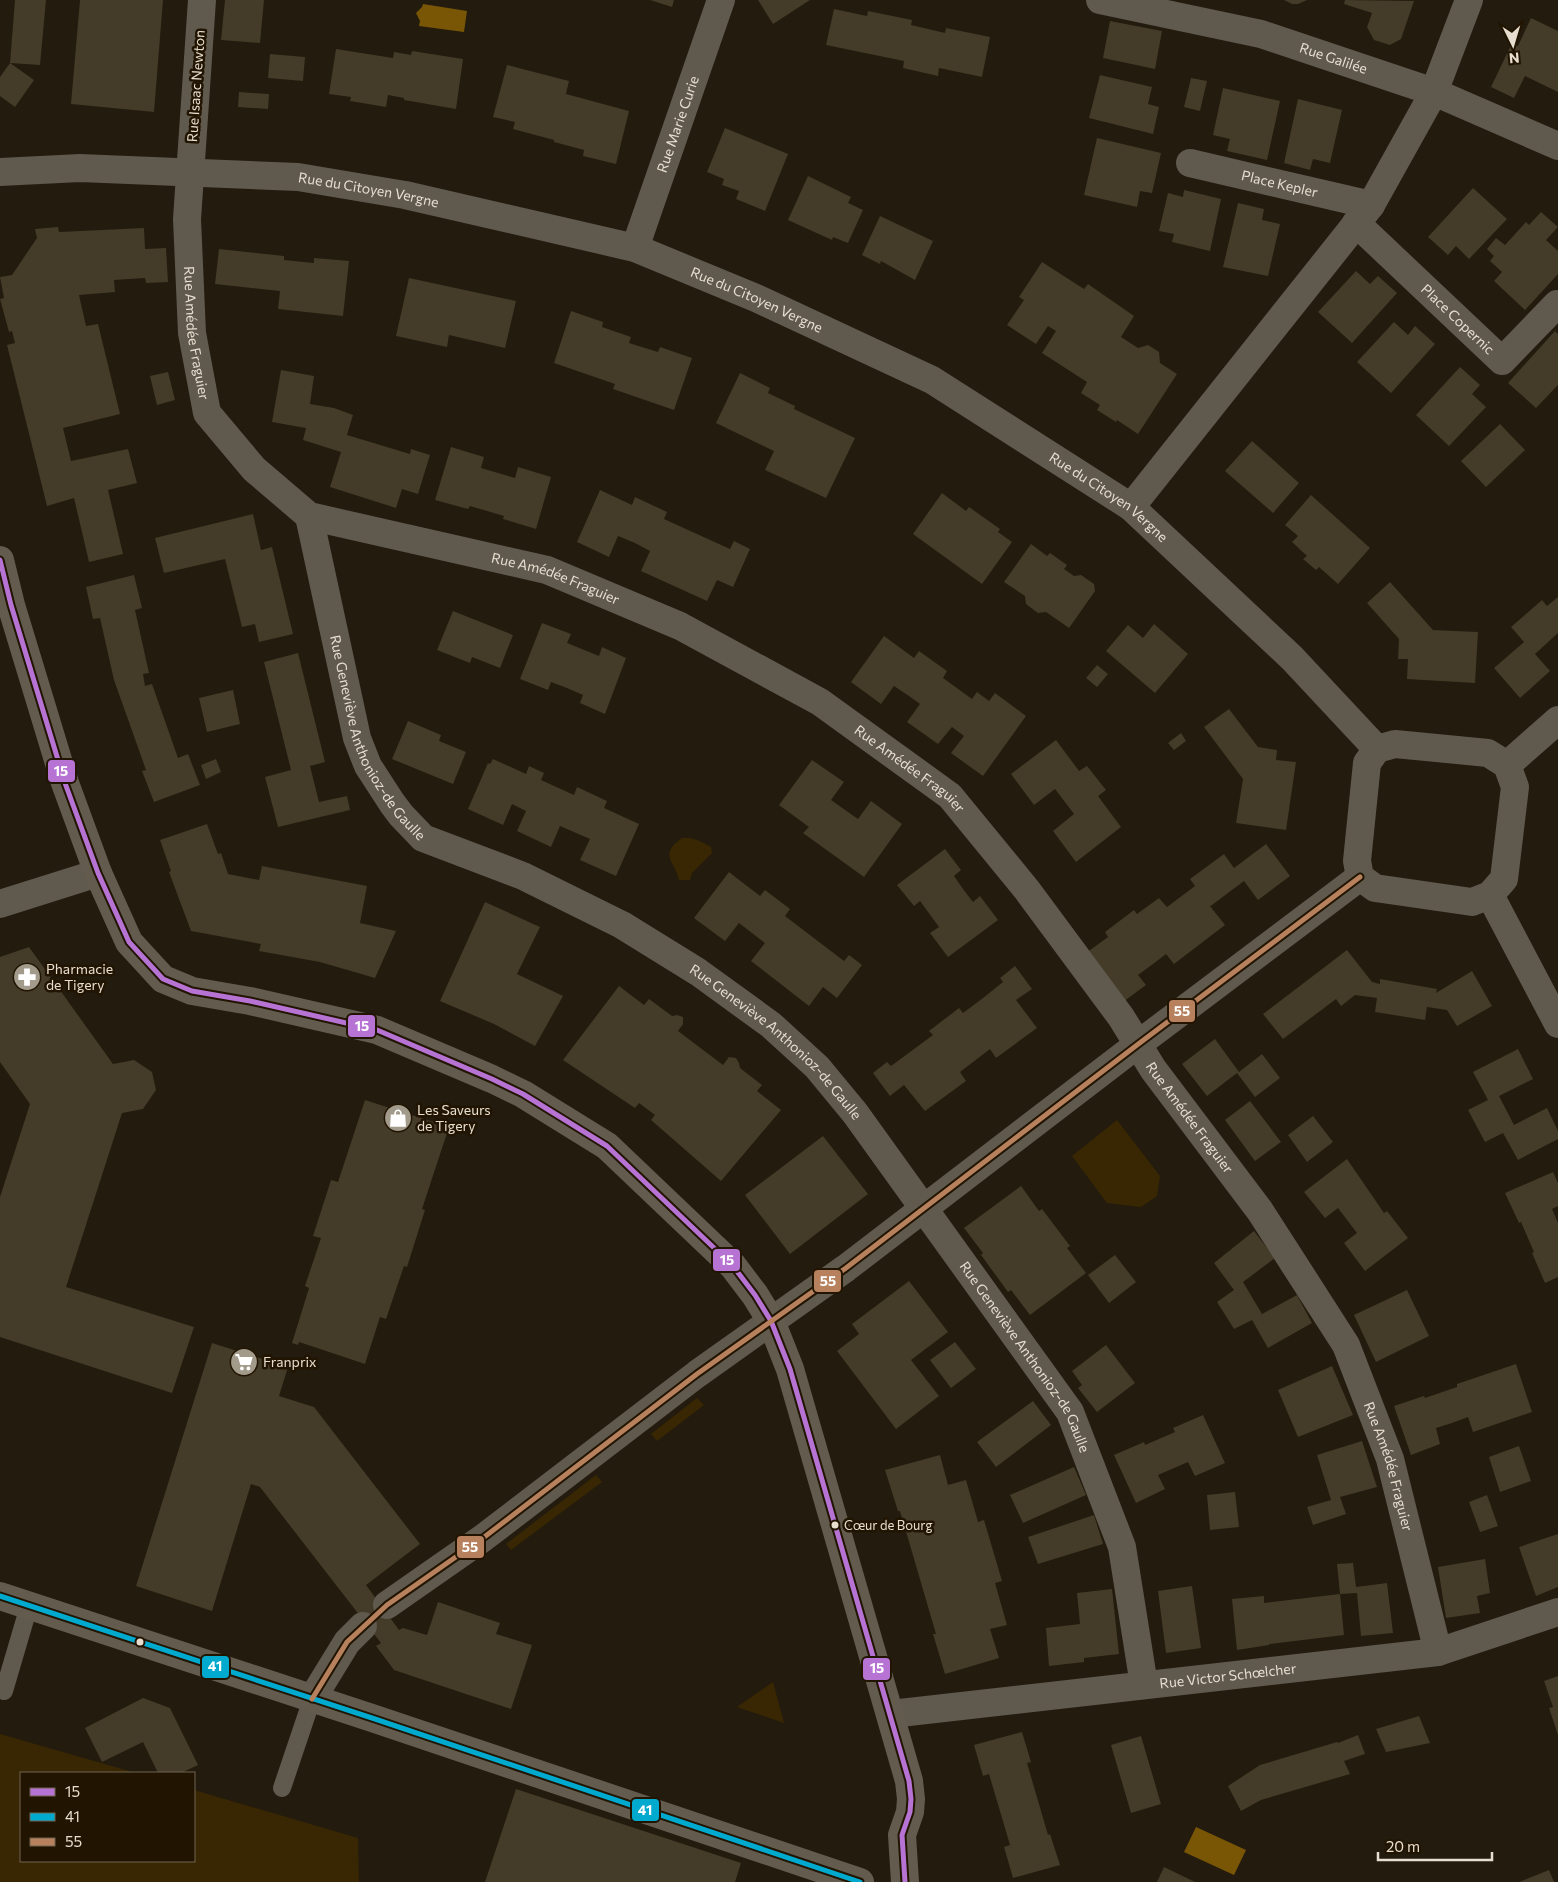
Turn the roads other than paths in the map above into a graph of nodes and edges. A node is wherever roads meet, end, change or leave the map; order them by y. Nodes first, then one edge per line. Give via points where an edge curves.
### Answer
1 (202, 0) edge
2 (722, 0) edge
3 (1100, 0) edge
4 (1469, 0) edge
5 (1434, 92) junction
6 (1558, 146) edge
7 (1190, 163) dead end
8 (0, 172) edge
9 (190, 172) junction
10 (1364, 214) junction
11 (635, 248) junction
12 (1557, 304) edge
13 (1131, 507) junction
14 (309, 516) junction
15 (0, 560) edge
16 (1558, 720) edge
17 (1377, 749) junction
18 (1507, 765) junction
19 (98, 873) junction
20 (1360, 877) junction
21 (1490, 895) junction
22 (0, 904) edge
23 (1558, 1024) edge
24 (1137, 1045) junction
25 (924, 1208) junction
26 (771, 1321) junction
27 (0, 1596) edge
28 (387, 1605) dead end
29 (29, 1606) junction
30 (1558, 1612) edge
31 (363, 1626) dead end
32 (1438, 1652) junction
33 (1144, 1685) junction
34 (4, 1691) dead end
35 (312, 1699) junction
36 (891, 1714) junction
37 (282, 1788) dead end
38 (860, 1882) edge
39 (905, 1882) edge

1 - 9 street, Rue Isaac Newton
2 - 11 street, Rue Marie Curie
3 - 5 street, Rue Galilée via 1261,34
4 - 5 street
5 - 6 street, Rue Galilée
5 - 10 street
7 - 10 street, Place Kepler
8 - 9 street, Rue du Citoyen Vergne via 80,168
9 - 11 street, Rue du Citoyen Vergne via 298,177 405,195
9 - 14 street, Rue Amédée Fraguier via 187,219 192,333 207,413 254,469
10 - 12 street, Place Copernic via 1502,361
10 - 13 street
11 - 13 street, Rue du Citoyen Vergne via 756,298 932,380
13 - 17 street, Rue du Citoyen Vergne via 1292,658
14 - 24 street, Rue Amédée Fraguier via 547,570 680,626 820,702 950,796 1027,890 1121,1017
14 - 25 street, Rue Geneviève Anthonioz-de Gaulle via 357,738 368,766 401,816 423,838 523,876 622,925 698,972 771,1025 817,1067
15 - 19 street via 66,783
16 - 18 street
17 - 18 street via 1395,744 1488,753
17 - 20 street via 1368,763 1357,861
18 - 21 street via 1515,787 1504,879
19 - 22 street
19 - 26 street via 129,942 163,979 192,991 377,1030 523,1094 607,1146 733,1266
20 - 21 street via 1375,888 1472,902
20 - 24 street
21 - 23 street
24 - 25 street
24 - 32 street, Rue Amédée Fraguier via 1260,1211 1346,1345 1390,1459
25 - 26 street
25 - 33 street, Rue Geneviève Anthonioz-de Gaulle via 1070,1412 1122,1547
26 - 28 street via 483,1538
26 - 36 street via 790,1369
27 - 29 street
29 - 34 lane
29 - 35 street
30 - 32 street, Rue Victor Schœlcher
31 - 35 street via 348,1642
32 - 33 street, Rue Victor Schœlcher
33 - 36 street, Rue Victor Schœlcher
35 - 37 lane
35 - 38 street
36 - 39 street via 911,1799 902,1835

